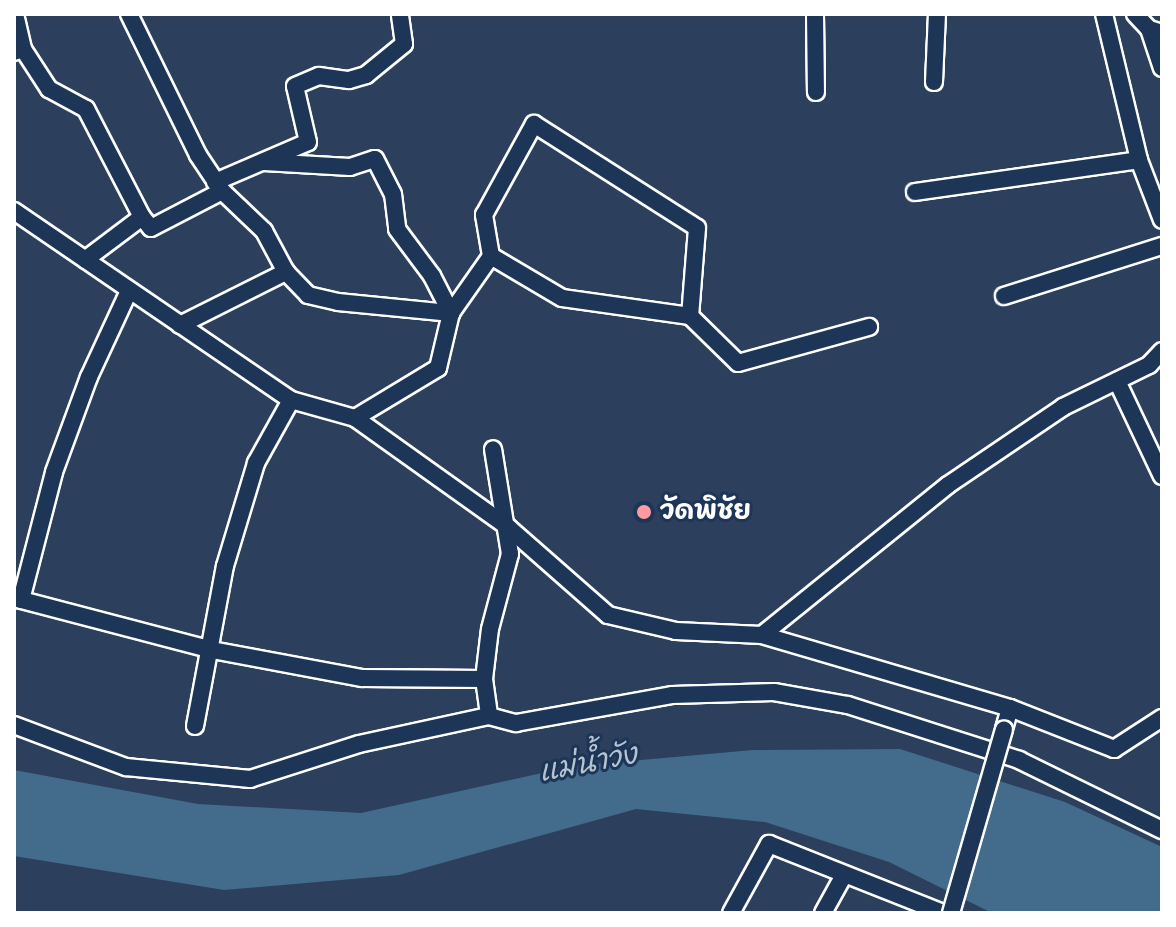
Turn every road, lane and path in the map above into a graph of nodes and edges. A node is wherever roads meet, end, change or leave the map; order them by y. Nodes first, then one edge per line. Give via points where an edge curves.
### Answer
1 (15, 14) edge
2 (129, 14) edge
3 (400, 14) edge
4 (815, 14) edge
5 (937, 14) edge
6 (1104, 14) edge
7 (1135, 14) edge
8 (1156, 31) edge
9 (18, 51) edge
10 (1162, 68) edge
11 (934, 82) dead end
12 (816, 92) dead end
13 (1139, 160) junction
14 (264, 162) junction
15 (218, 186) junction
16 (915, 192) dead end
17 (14, 211) edge
18 (142, 217) junction
19 (1162, 220) edge
20 (1162, 246) edge
21 (491, 256) junction
22 (85, 260) junction
23 (286, 272) junction
24 (129, 291) junction
25 (1004, 296) dead end
26 (451, 313) junction
27 (690, 316) junction
28 (180, 325) junction
29 (869, 327) dead end
30 (1162, 351) edge
31 (1117, 381) junction
32 (291, 400) junction
33 (355, 418) junction
34 (493, 449) dead end
35 (1162, 476) edge
36 (509, 528) junction
37 (18, 599) edge
38 (762, 635) junction
39 (212, 650) junction
40 (484, 679) junction
41 (1010, 708) junction
42 (489, 716) junction
43 (1162, 718) edge
44 (14, 725) edge
45 (195, 726) dead end
46 (1162, 830) edge
47 (844, 875) junction
48 (731, 913) edge
49 (823, 913) edge
50 (943, 913) edge
51 (951, 913) edge

1 - 9 street
2 - 15 street
3 - 14 street via 404,44 366,75 298,82 296,97 308,142
4 - 12 street
5 - 11 street
6 - 13 street
7 - 8 street
8 - 10 street
9 - 18 street via 49,89 86,109
13 - 16 street
13 - 19 street
14 - 15 street
14 - 26 street via 350,167 375,159 393,194 397,229 432,276
15 - 18 street via 151,228
15 - 23 street via 264,231
17 - 22 street
18 - 22 street
20 - 25 street
21 - 26 street
21 - 27 street via 562,298
21 - 27 street via 484,215 534,124 697,228
22 - 24 street
23 - 26 street via 308,295
23 - 28 street
24 - 28 street
24 - 37 street via 89,377 54,472
26 - 33 street via 438,368
27 - 29 street via 738,363
28 - 32 street
30 - 31 street via 1149,365
31 - 35 street
31 - 38 street via 1063,407 948,485
32 - 33 street
32 - 39 street via 256,463 216,601
33 - 36 street
34 - 36 street
36 - 38 street via 608,615 676,631
36 - 40 street via 509,563 490,629
37 - 39 street
38 - 41 street
39 - 40 street via 362,678
39 - 45 street
40 - 42 street
41 - 43 street via 1114,749
41 - 51 street, bridge
42 - 44 street via 359,744 250,779 126,767
42 - 46 street via 516,723 672,695 804,695 912,723 1019,760
47 - 48 street via 769,844
47 - 49 street
47 - 50 street

